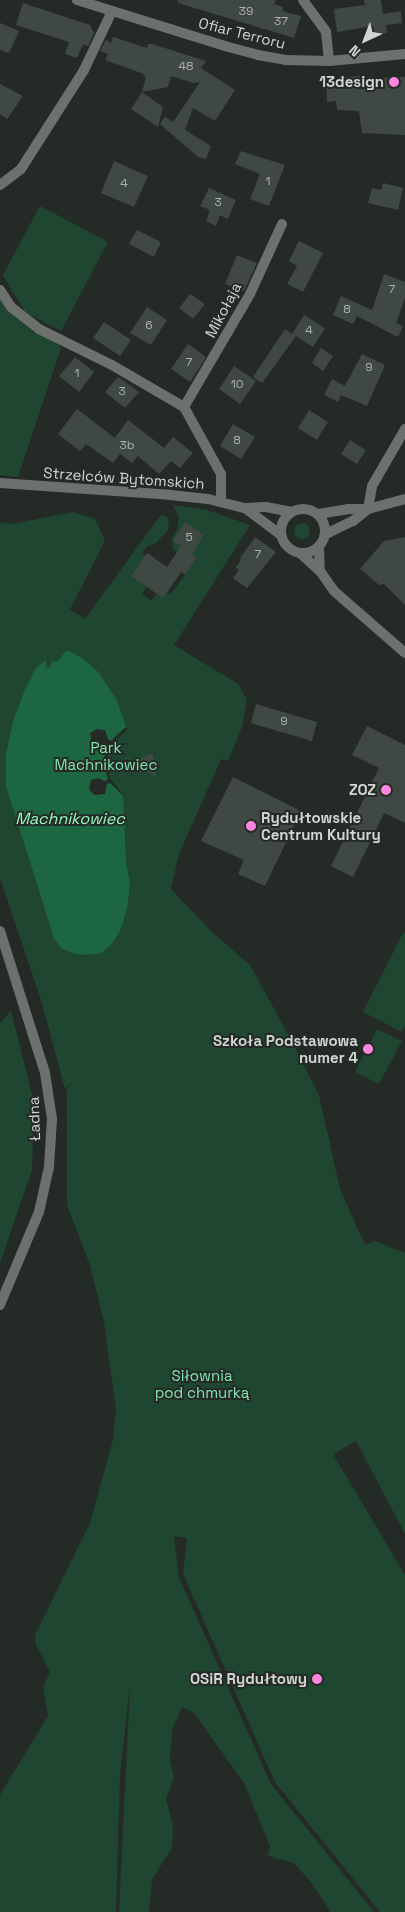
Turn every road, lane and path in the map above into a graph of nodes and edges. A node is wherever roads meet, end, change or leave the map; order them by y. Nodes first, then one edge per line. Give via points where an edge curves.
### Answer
1 (77, 0) edge
2 (302, 0) edge
3 (112, 11) junction
4 (405, 54) edge
5 (329, 61) junction
6 (0, 185) edge
7 (282, 224) dead end
8 (0, 290) edge
9 (184, 407) junction
10 (405, 429) edge
11 (0, 483) edge
12 (405, 498) edge
13 (221, 502) junction
14 (245, 508) junction
15 (368, 509) junction
16 (291, 512) junction
17 (318, 514) junction
18 (281, 534) junction
19 (326, 534) junction
20 (320, 548) junction
21 (301, 554) junction
22 (320, 571) junction
23 (405, 653) edge
24 (0, 931) edge
25 (0, 1305) edge

1 - 3 street, Ofiar Terroru
2 - 5 street via 326,32
3 - 5 street, Ofiar Terroru via 258,55 286,60
3 - 6 street via 84,70 21,169
4 - 5 street, Ofiar Terroru
7 - 9 street, Mikołaja via 250,294
8 - 9 street via 11,307 39,329 112,365
9 - 13 street via 221,474
10 - 15 street via 372,486
11 - 13 street, Strzelców Bytomskich via 170,495
12 - 15 street
13 - 14 street, Strzelców Bytomskich
14 - 16 street via 266,507
14 - 18 street
15 - 17 street
15 - 19 street
16 - 17 street via 302,509
16 - 18 street via 283,522
17 - 19 street
18 - 21 street via 285,545
19 - 20 street
20 - 21 street
20 - 22 street
21 - 22 street
22 - 23 street via 334,591
24 - 25 street, Ładna via 45,1073 52,1119 49,1167 38,1212

